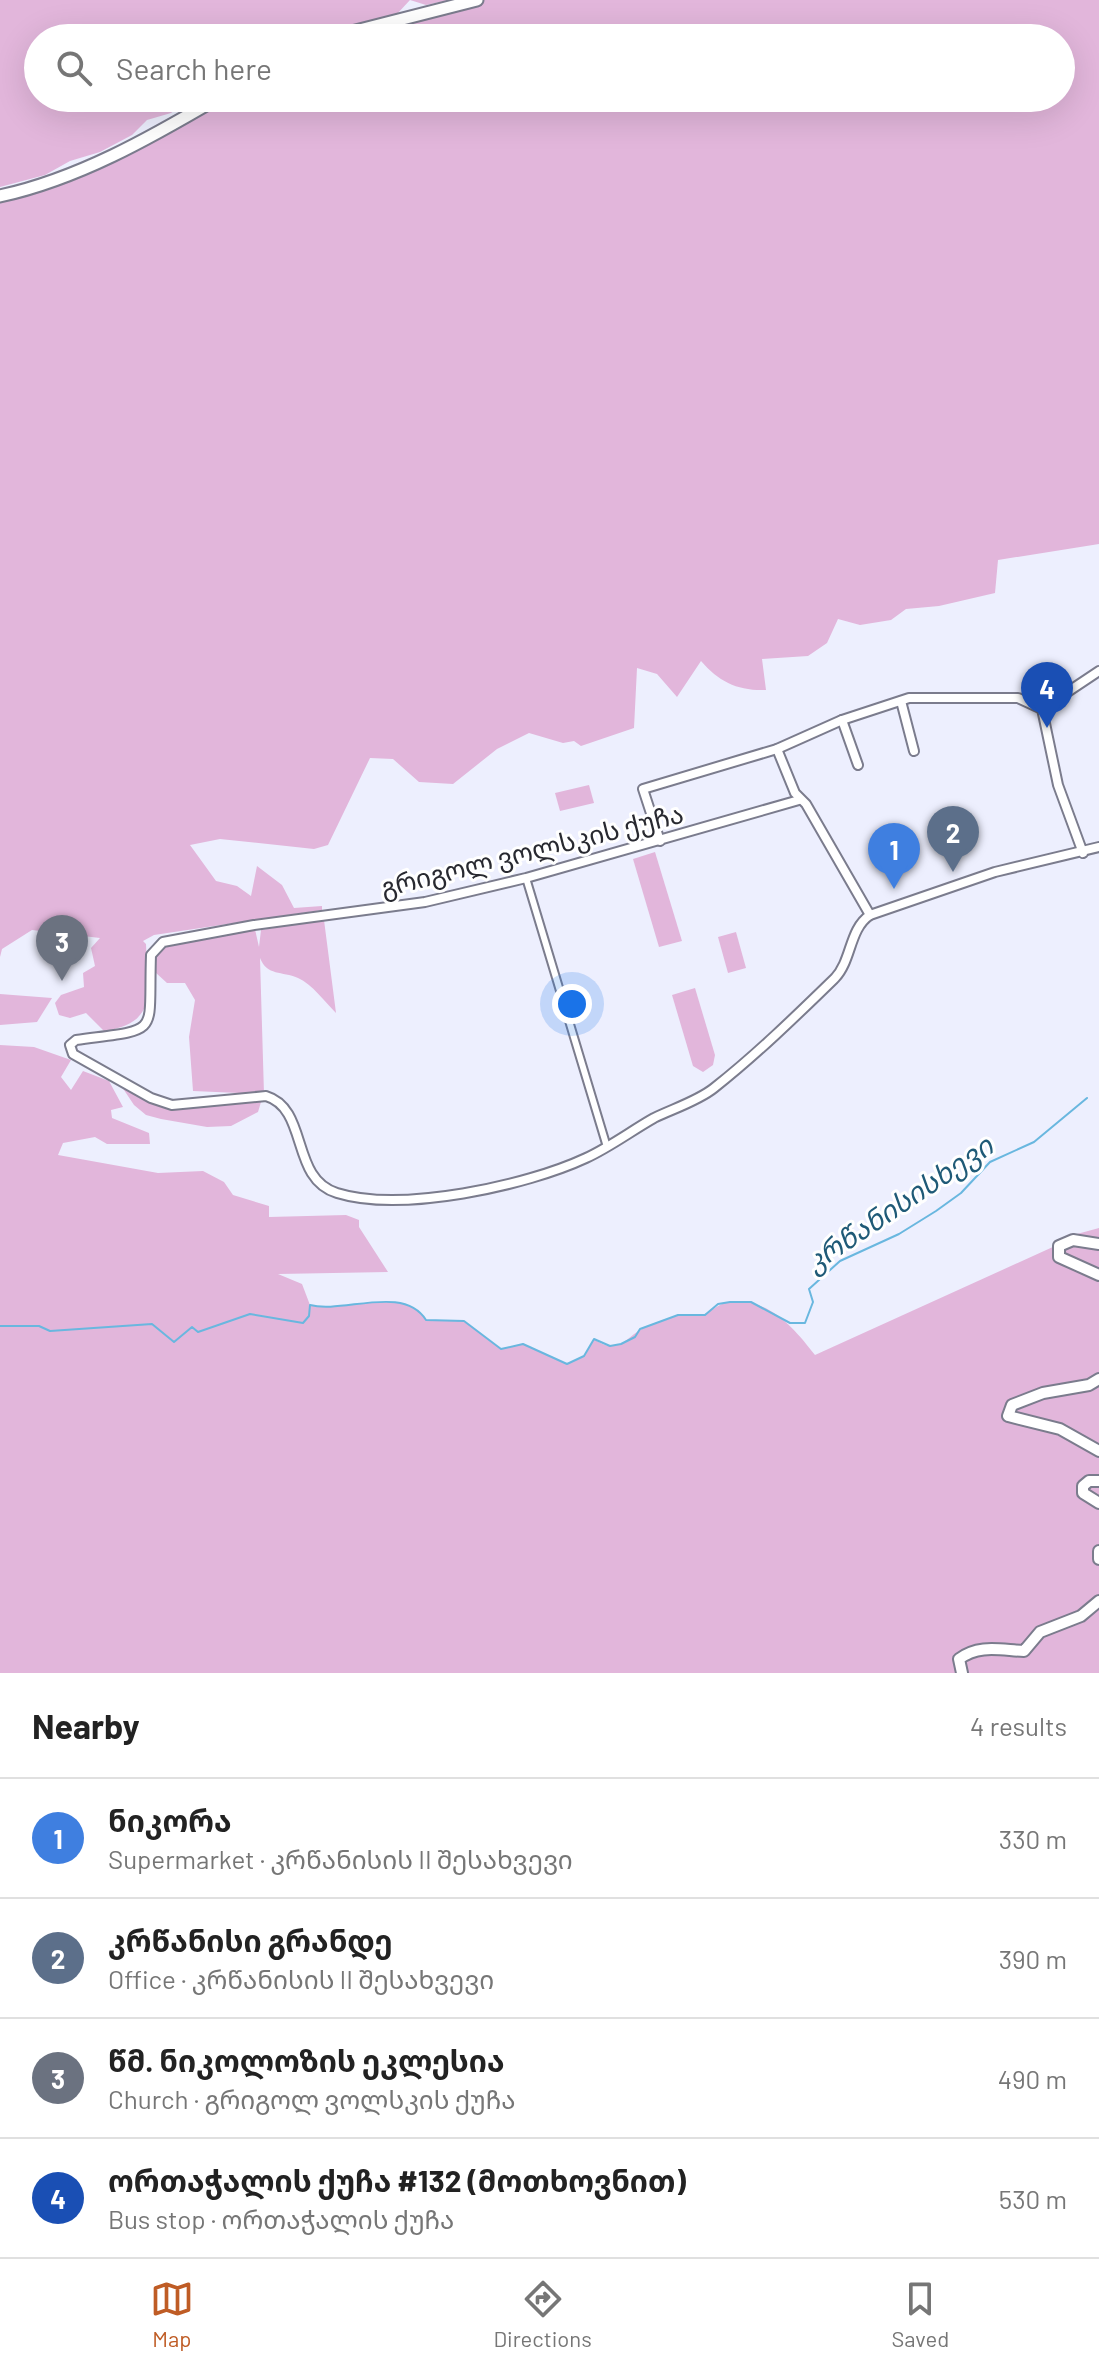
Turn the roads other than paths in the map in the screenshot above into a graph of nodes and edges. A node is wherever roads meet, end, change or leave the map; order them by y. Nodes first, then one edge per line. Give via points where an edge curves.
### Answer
1 (477, 0) edge
2 (383, 24) edge
3 (192, 112) edge
4 (0, 196) edge
5 (1099, 671) edge
6 (901, 701) junction
7 (1042, 709) junction
8 (842, 720) junction
9 (777, 749) junction
10 (914, 751) dead end
11 (858, 765) dead end
12 (799, 800) junction
13 (660, 841) junction
14 (1099, 847) edge
15 (1083, 853) junction
16 (526, 878) junction
17 (870, 915) junction
18 (607, 1147) junction
19 (1099, 1244) edge
20 (1099, 1275) edge
21 (1099, 1379) edge
22 (1099, 1451) edge
23 (1099, 1481) edge
24 (1099, 1503) edge
25 (1099, 1551) edge
26 (1099, 1559) edge
27 (1099, 1601) edge
28 (962, 1673) edge

1 - 2 main road
3 - 4 main road via 49,183
5 - 7 street
6 - 7 street via 926,696 1018,698
6 - 8 street
6 - 10 street
7 - 15 street via 1058,785
8 - 9 street
8 - 11 street
9 - 12 street
9 - 13 street via 643,789
12 - 13 street, გრიგოლ ვოლსკის ქუჩა
12 - 17 street
13 - 16 street, გრიგოლ ვოლსკის ქუჩა
14 - 15 street
15 - 17 street via 995,872
16 - 18 street
16 - 18 street, გრიგოლ ვოლსკის ქუჩა via 413,904 163,942 151,955 152,1015 146,1025 70,1045 73,1054 172,1105 277,1099 286,1107 311,1175 332,1192 349,1196 424,1199 480,1191 541,1176
17 - 18 street via 857,929 838,974 712,1090
19 - 20 street via 1073,1240 1057,1252
21 - 22 street via 1012,1405 1008,1416 1060,1429
23 - 24 street via 1089,1481 1083,1493
25 - 26 street
27 - 28 street via 1081,1616 1040,1632 1024,1651 979,1648 968,1653 959,1659

